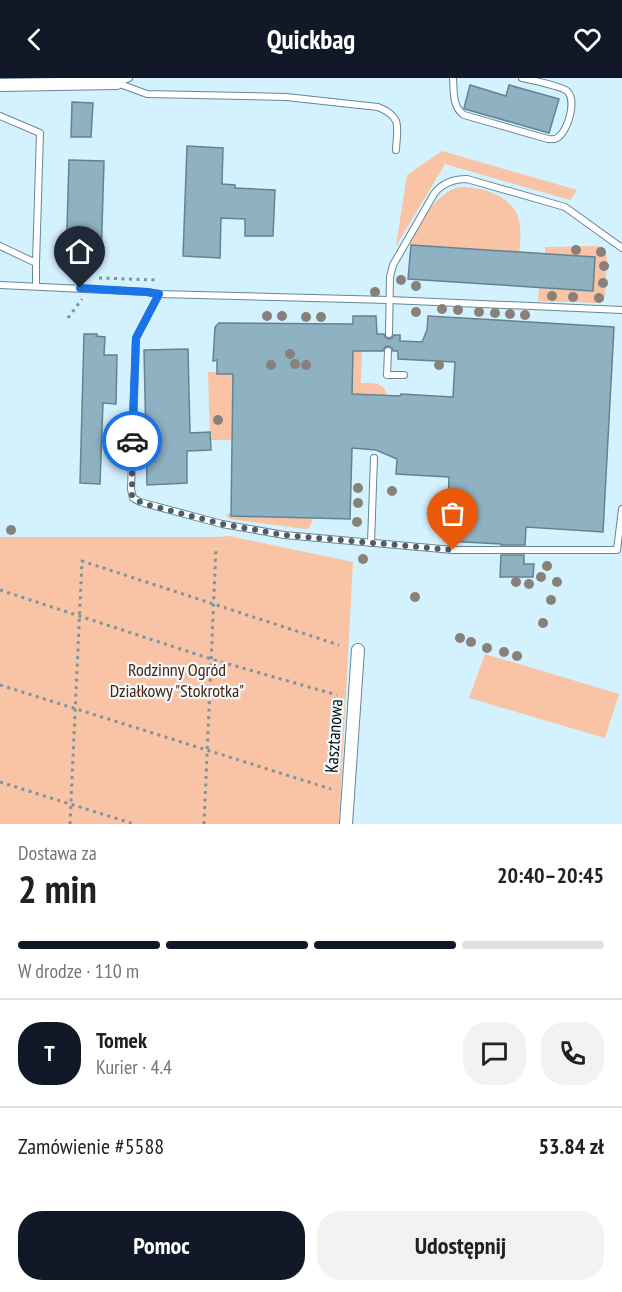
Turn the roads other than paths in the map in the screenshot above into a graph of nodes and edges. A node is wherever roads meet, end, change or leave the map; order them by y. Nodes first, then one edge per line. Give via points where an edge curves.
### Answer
1 (453, 78) edge
2 (522, 78) edge
3 (123, 80) edge
4 (0, 85) edge
5 (0, 116) edge
6 (396, 150) dead end
7 (0, 246) edge
8 (622, 248) edge
9 (36, 263) junction
10 (0, 285) edge
11 (36, 286) junction
12 (159, 294) junction
13 (389, 300) junction
14 (622, 310) edge
15 (388, 334) dead end
16 (388, 351) dead end
17 (404, 375) dead end
18 (374, 458) dead end
19 (622, 509) edge
20 (371, 543) junction
21 (358, 650) dead end
22 (346, 824) edge

1 - 2 lane via 456,106 464,116 555,139 566,127 570,95 563,89
3 - 4 street
3 - 6 lane via 147,94 286,98 378,108 396,119
5 - 9 lane via 40,133
7 - 9 lane
8 - 13 lane via 565,207 467,179 455,180 438,188 396,260
9 - 11 lane
10 - 11 lane
11 - 12 lane
12 - 13 lane
12 - 20 lane via 136,338 133,498 222,524 284,535
13 - 14 lane
13 - 15 lane
16 - 17 lane via 387,375
18 - 20 lane
19 - 20 lane via 617,550 453,550
21 - 22 street, Kasztanowa

